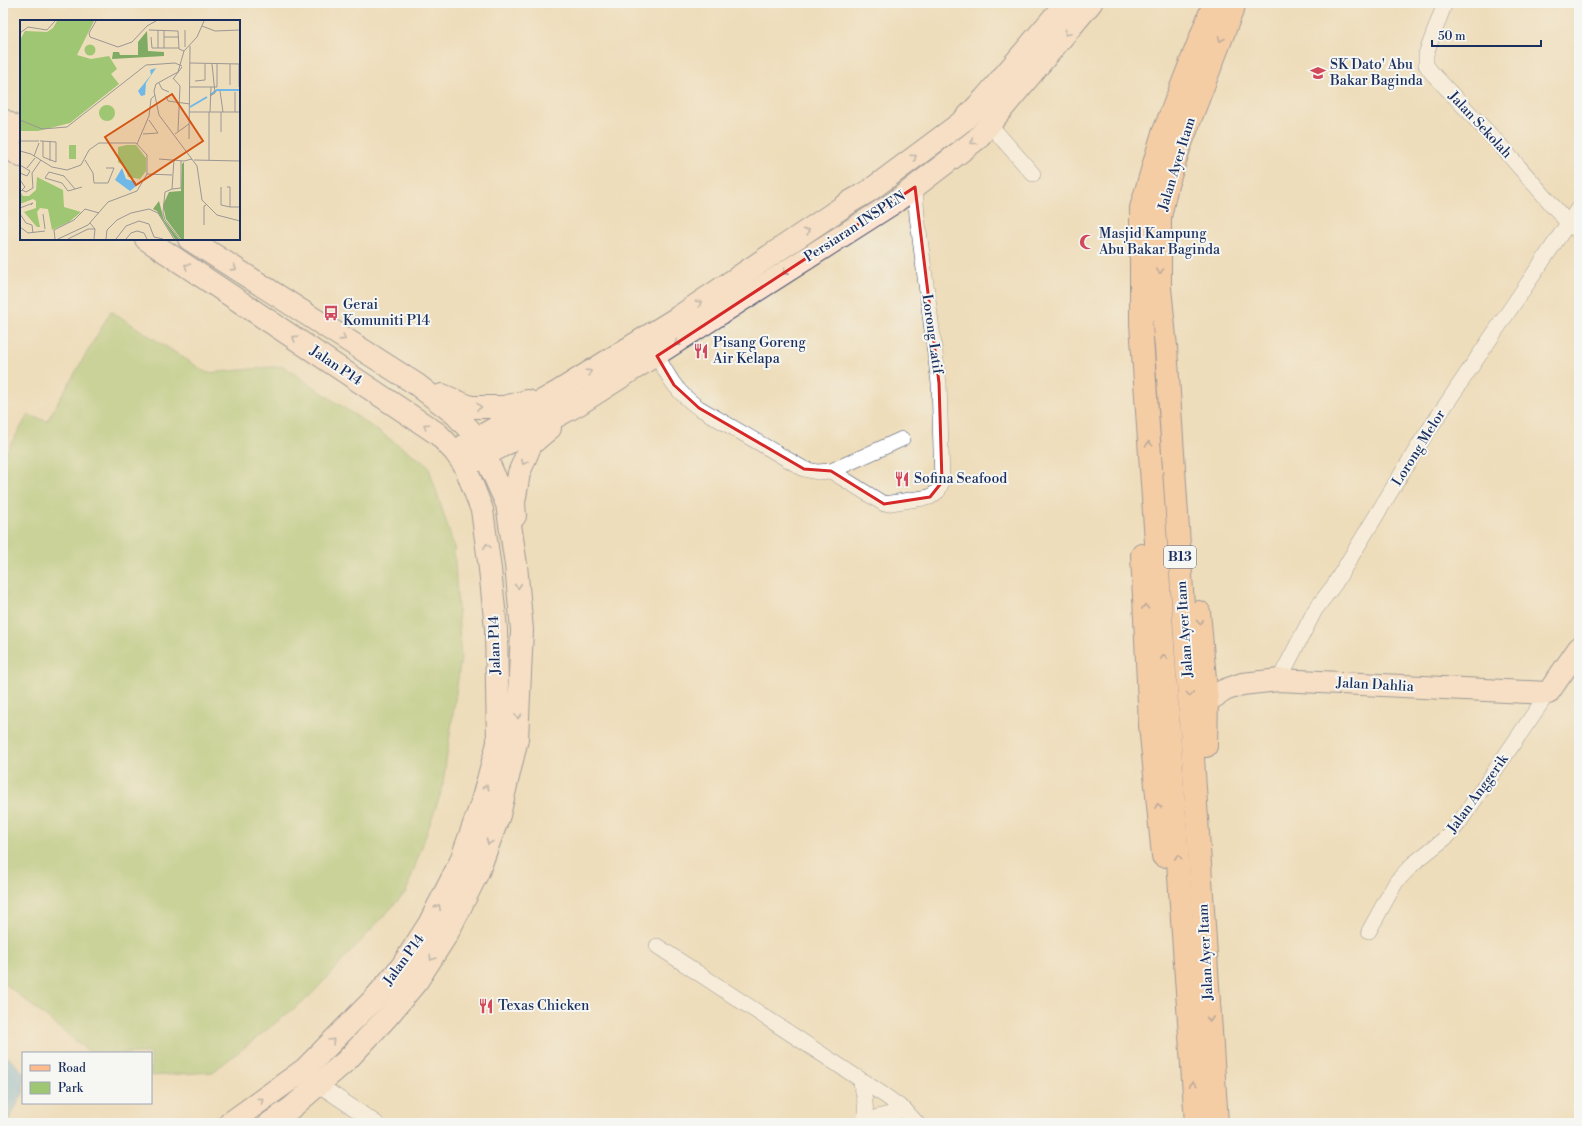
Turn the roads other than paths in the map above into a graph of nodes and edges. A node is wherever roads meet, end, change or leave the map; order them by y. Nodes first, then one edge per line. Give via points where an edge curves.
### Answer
1 (1066, 3) edge
2 (1091, 3) edge
3 (1214, 3) edge
4 (1235, 3) edge
5 (1445, 3) edge
6 (3, 120) edge
7 (990, 125) junction
8 (20, 130) edge
9 (3, 144) edge
10 (20, 155) edge
11 (1033, 174) dead end
12 (916, 187) junction
13 (1579, 208) edge
14 (1573, 227) edge
15 (147, 240) edge
16 (191, 240) edge
17 (1166, 347) junction
18 (657, 356) junction
19 (416, 384) junction
20 (556, 393) junction
21 (579, 404) junction
22 (902, 439) dead end
23 (481, 447) junction
24 (460, 459) junction
25 (831, 471) junction
26 (516, 565) junction
27 (1579, 648) edge
28 (1279, 680) junction
29 (1548, 693) junction
30 (1207, 701) junction
31 (1204, 903) junction
32 (1368, 931) dead end
33 (657, 946) dead end
34 (305, 1069) junction
35 (860, 1079) junction
36 (319, 1085) junction
37 (905, 1110) junction
38 (230, 1123) edge
39 (270, 1123) edge
40 (376, 1123) edge
41 (866, 1123) edge
42 (917, 1123) edge
43 (1196, 1123) edge
44 (1217, 1123) edge

20 -> 1 main road, Persiaran INSPEN via 677,318 869,191 963,121
2 -> 7 main road, Persiaran INSPEN
43 -> 3 main road, Jalan Ayer Itam via 1183,940 1167,891 1150,725 1141,512 1151,471 1141,324 1141,208 1162,136
4 -> 17 main road, Jalan Ayer Itam / B13 via 1180,146 1160,217 1160,288
5 - 14 street, Jalan Sekolah via 1426,54 1426,65
6 - 8 main road
7 - 11 street
7 -> 12 main road, Persiaran INSPEN via 978,139
9 - 10 main road
12 -> 18 main road, Persiaran INSPEN
12 - 25 street, Lorong Latif via 917,216 939,383 942,482 938,491 930,497 884,504
13 - 14 street, Lorong Melor
14 - 28 street, Lorong Melor via 1422,440 1334,585 1315,610
24 -> 15 main road, Jalan P14 via 438,434
16 -> 19 main road, Jalan P14
17 -> 30 main road via 1193,543
17 -> 31 main road, Jalan Ayer Itam / B13
18 - 21 main road, Persiaran INSPEN
18 - 25 street via 674,386 699,408 804,469 817,472
19 -> 20 main road via 473,407 504,407
19 - 23 main road, Jalan P14 via 456,414
20 - 23 main road
21 - 23 main road
21 -> 26 main road via 531,444 519,473 514,503
22 - 25 street
23 - 24 main road
23 - 26 main road, Jalan P14 via 507,504
34 -> 24 main road, Jalan P14 via 375,998 402,966 430,924 460,863 481,806 498,743 496,629 490,569 482,510
26 -> 36 main road, Jalan P14 via 522,630 517,739 499,815 478,872 447,934 417,981 346,1061
27 - 29 main road, Jalan Anggerik
28 - 29 main road, Jalan Dahlia
28 - 30 main road, Jalan Dahlia via 1242,684 1225,690
29 - 32 street, Jalan Anggerik via 1459,823 1448,836 1414,862 1396,882
30 - 31 main road
31 -> 44 main road, Jalan Ayer Itam / B13
33 - 35 street
34 - 36 street
38 -> 34 main road, Jalan P14
35 - 37 street
35 - 41 street via 867,1110
36 - 39 main road, Jalan P14
36 - 40 street
37 - 41 street via 874,1118
37 - 42 street

